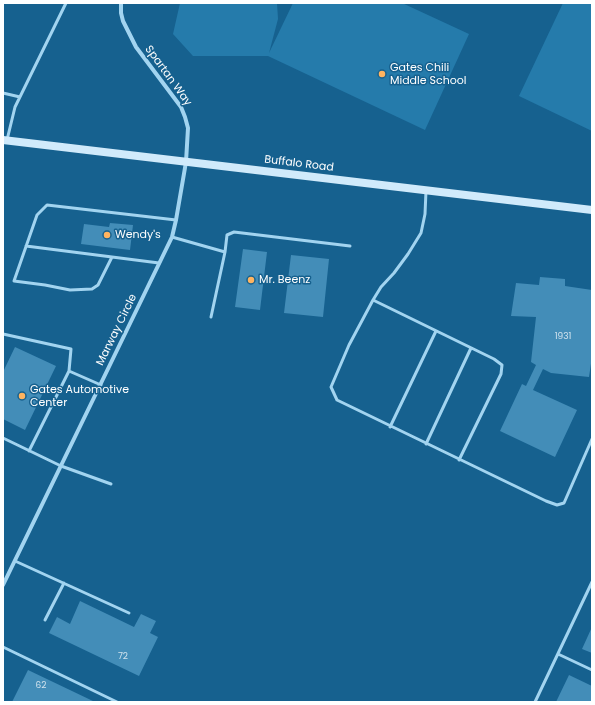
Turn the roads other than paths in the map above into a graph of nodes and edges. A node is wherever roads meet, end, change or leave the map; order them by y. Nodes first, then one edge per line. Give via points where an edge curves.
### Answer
1 (66, 3) edge
2 (121, 3) edge
3 (3, 93) edge
4 (20, 97) junction
5 (5, 140) edge
6 (186, 162) junction
7 (426, 191) junction
8 (592, 210) edge
9 (176, 220) junction
10 (172, 237) junction
11 (26, 246) junction
12 (350, 246) dead end
13 (224, 252) junction
14 (112, 257) junction
15 (160, 263) junction
16 (373, 300) junction
17 (211, 317) dead end
18 (436, 331) junction
19 (3, 334) edge
20 (471, 348) junction
21 (69, 370) junction
22 (101, 385) junction
23 (390, 427) junction
24 (3, 438) edge
25 (592, 439) edge
26 (426, 444) junction
27 (29, 451) junction
28 (459, 460) junction
29 (61, 466) junction
30 (111, 484) dead end
31 (15, 561) junction
32 (592, 582) edge
33 (64, 583) junction
34 (3, 585) edge
35 (129, 613) dead end
36 (45, 620) dead end
37 (3, 647) edge
38 (558, 654) junction
39 (592, 670) edge
40 (117, 702) edge
41 (535, 702) edge

1 - 4 lane
2 - 6 street, Spartan Way via 123,21 136,47 181,106 188,128
3 - 4 lane
4 - 5 lane
5 - 6 main road, Buffalo Road
6 - 7 main road, Buffalo Road
6 - 9 street, Marway Circle
7 - 8 main road, Buffalo Road
7 - 16 lane via 421,233
9 - 10 street, Marway Circle
9 - 11 lane via 47,205 37,215
10 - 13 lane
10 - 15 street, Marway Circle
11 - 14 lane
11 - 14 lane via 14,281 70,290 92,289 98,284
12 - 13 lane via 234,232 227,235
13 - 17 lane
14 - 15 lane
15 - 22 street, Marway Circle
16 - 18 lane
16 - 23 lane via 349,345 331,387 337,400
18 - 20 lane
18 - 23 lane
19 - 21 lane via 71,349
20 - 26 lane
20 - 28 lane via 494,359 502,365 502,369
21 - 22 lane
21 - 27 lane
22 - 29 street, Marway Circle
23 - 26 lane
24 - 27 lane
25 - 28 lane via 564,503 557,505
26 - 28 lane
27 - 29 lane
29 - 30 lane
29 - 31 street, Marway Circle
31 - 33 lane
31 - 34 street, Marway Circle
32 - 38 lane
33 - 35 lane
33 - 36 lane
37 - 40 lane
38 - 39 lane
38 - 41 lane

